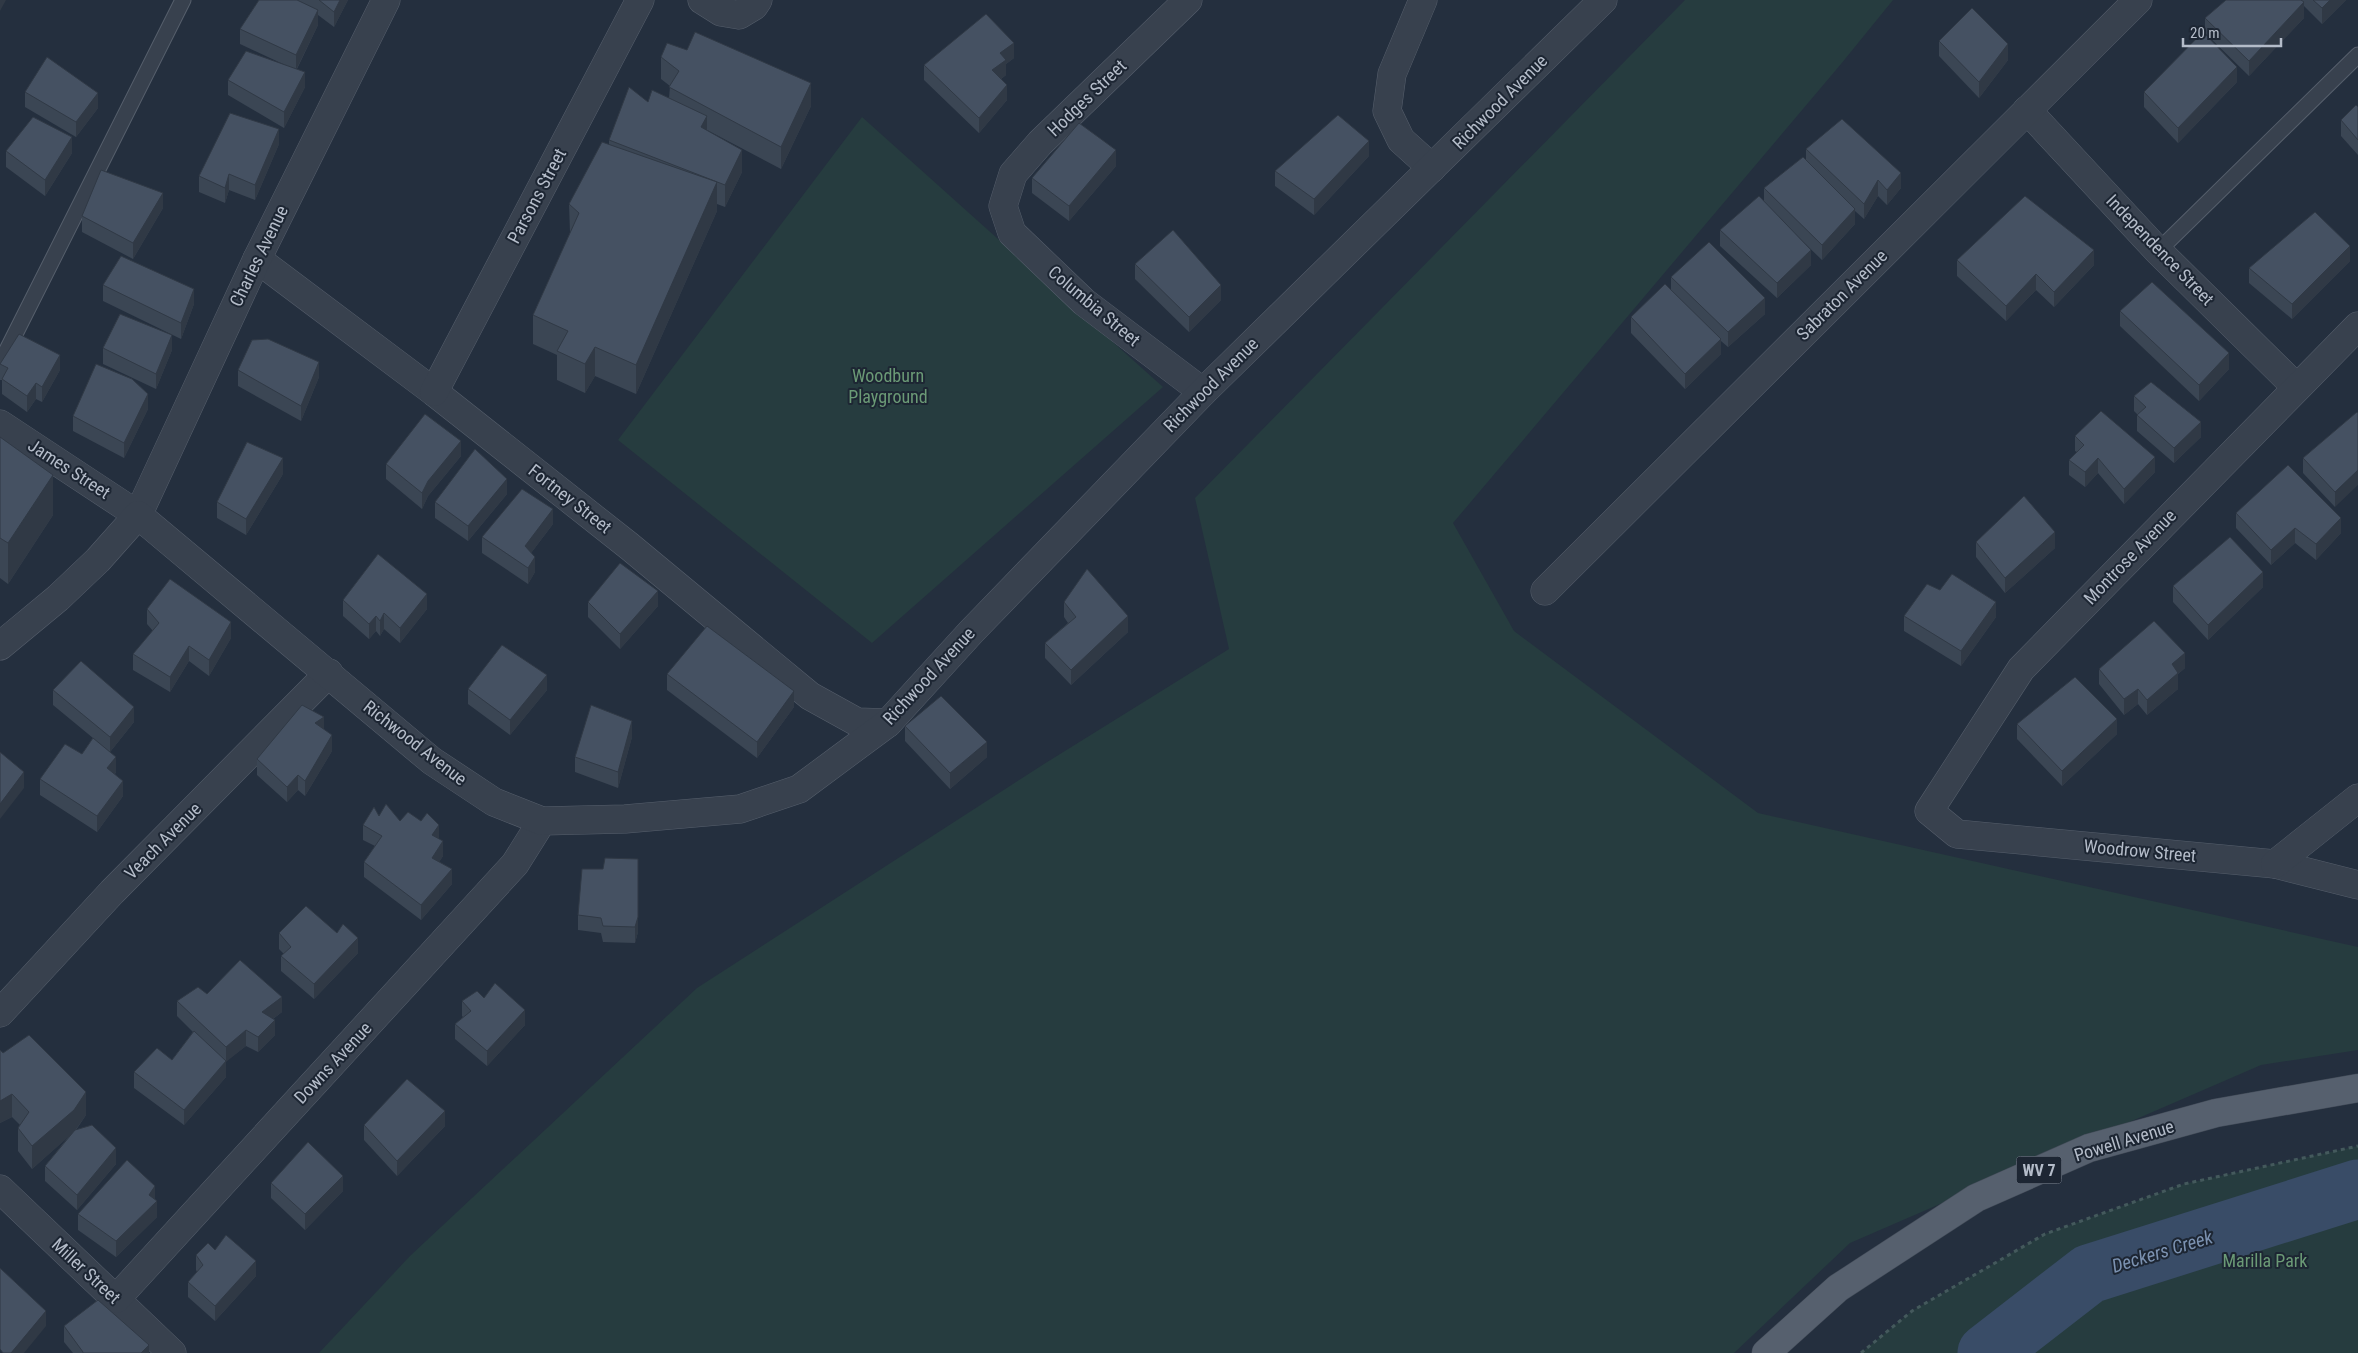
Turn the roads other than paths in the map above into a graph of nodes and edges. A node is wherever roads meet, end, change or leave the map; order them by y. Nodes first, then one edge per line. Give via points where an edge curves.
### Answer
1 (183, 0) edge
2 (386, 0) edge
3 (640, 0) edge
4 (702, 0) edge
5 (758, 0) edge
6 (1188, 0) edge
7 (1423, 0) edge
8 (1603, 0) edge
9 (2138, 0) edge
10 (2358, 55) edge
11 (2027, 110) junction
12 (1432, 168) junction
13 (1003, 206) joint
14 (2158, 251) junction
15 (257, 259) junction
16 (2358, 326) edge
17 (0, 364) edge
18 (2296, 387) junction
19 (434, 392) junction
20 (1203, 392) junction
21 (0, 424) edge
22 (138, 514) junction
23 (1545, 591) dead end
24 (0, 646) edge
25 (329, 673) junction
26 (888, 723) junction
27 (2358, 798) edge
28 (1929, 810) joint
29 (542, 821) junction
30 (2275, 864) junction
31 (2358, 885) edge
32 (0, 1013) edge
33 (2358, 1088) edge
34 (0, 1189) edge
35 (116, 1299) junction
36 (172, 1353) edge
37 (1766, 1353) edge

1 - 17 lane
2 - 15 street, Charles Avenue
3 - 19 street, Parsons Street
4 - 5 street via 721,12 738,15
6 - 13 street, Hodges Street via 1040,143 1013,174
7 - 12 street via 1392,74 1386,111 1401,140
8 - 12 street, Richwood Avenue
9 - 11 street, Sabraton Avenue
10 - 14 lane
11 - 14 street, Independence Street
11 - 23 street, Sabraton Avenue
12 - 20 street, Richwood Avenue
13 - 20 street, Columbia Street via 1012,233 1084,302
14 - 18 street, Independence Street
15 - 19 street, Fortney Street
15 - 22 street, Charles Avenue
16 - 18 street, Montrose Avenue
18 - 28 street, Montrose Avenue via 2021,669
19 - 26 street, Fortney Street via 629,546 810,696 857,722
20 - 26 street, Richwood Avenue via 971,632
21 - 22 street, James Street
22 - 24 street via 65,592
22 - 25 street, Richwood Avenue
25 - 29 street, Richwood Avenue via 432,761 494,802
25 - 32 street, Veach Avenue via 112,892
26 - 29 street, Richwood Avenue via 799,789 740,810 625,819
27 - 30 street
28 - 30 street, Woodrow Street via 1957,834
29 - 35 street, Downs Avenue via 515,864
30 - 31 street, Woodrow Street
33 - 37 main road, Powell Avenue / WV 7 via 2216,1113 2089,1148 1976,1198 1838,1288
34 - 35 street, Miller Street
35 - 36 street, Miller Street

